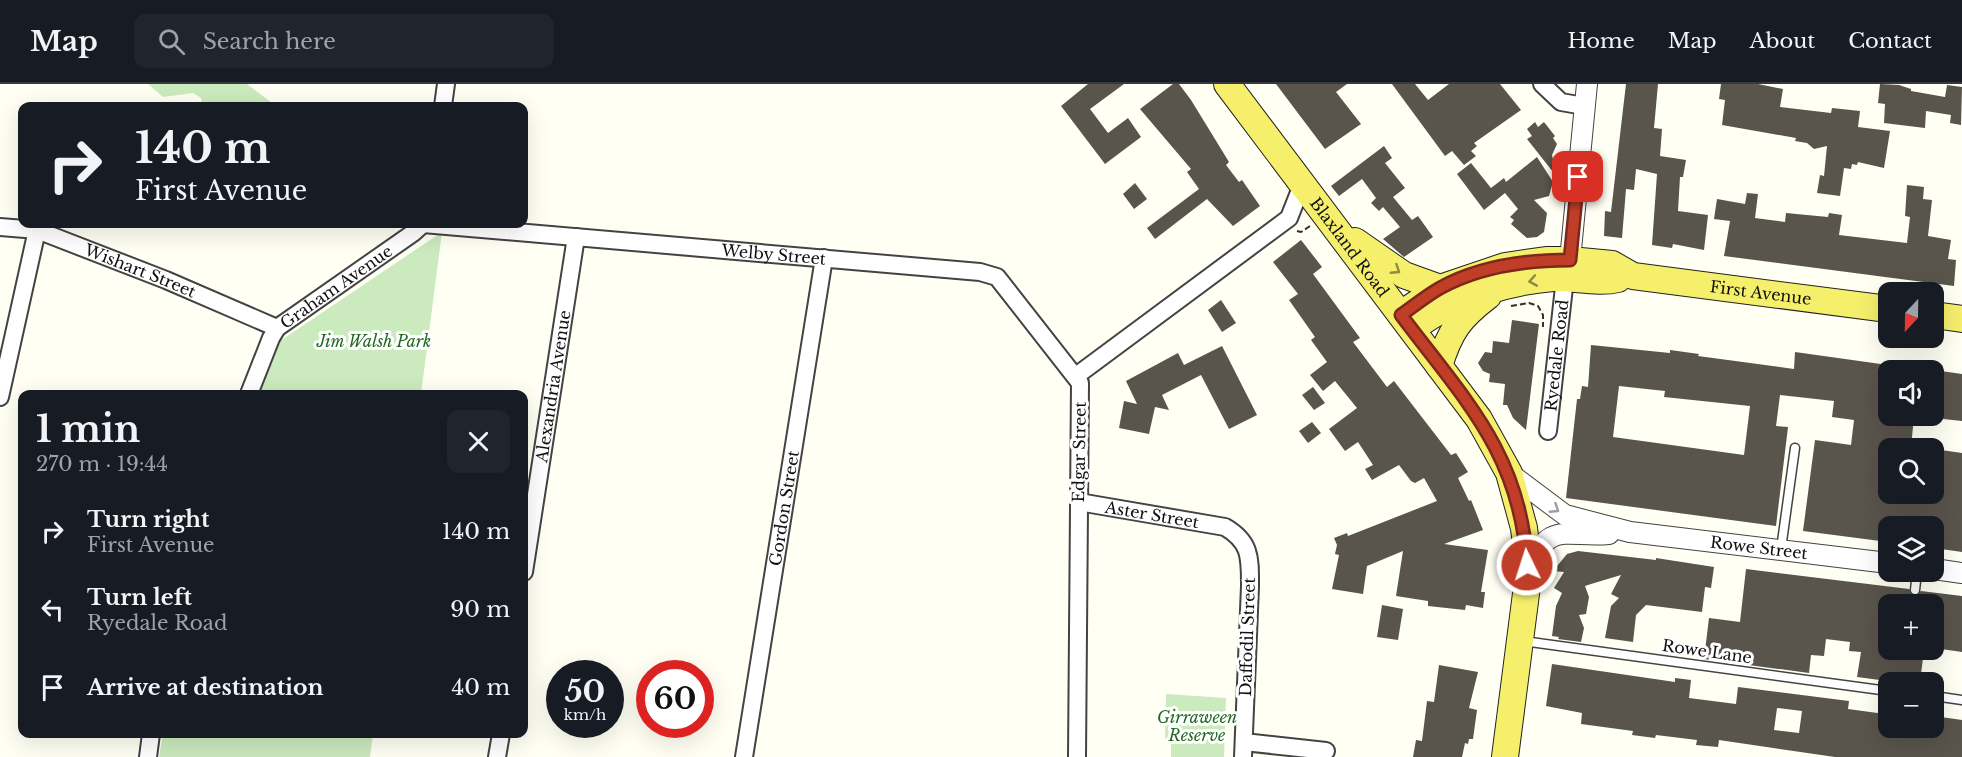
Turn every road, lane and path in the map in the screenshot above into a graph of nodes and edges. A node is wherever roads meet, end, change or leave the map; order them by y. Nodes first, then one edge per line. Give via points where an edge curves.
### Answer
1 (446, 84) edge
2 (1227, 84) edge
3 (1542, 84) edge
4 (1587, 84) edge
5 (444, 102) edge
6 (1584, 106) junction
7 (1302, 185) junction
8 (1332, 224) junction
9 (0, 226) edge
10 (18, 228) edge
11 (18, 228) edge
12 (417, 228) edge
13 (470, 228) edge
14 (37, 230) junction
15 (576, 237) junction
16 (824, 258) junction
17 (1568, 269) junction
18 (1440, 288) junction
19 (1502, 299) junction
20 (1878, 308) edge
21 (1944, 316) edge
22 (1962, 319) edge
23 (1406, 322) junction
24 (278, 328) junction
25 (1560, 329) junction
26 (1439, 366) junction
27 (1076, 376) junction
28 (251, 390) edge
29 (0, 397) edge
30 (1548, 431) dead end
31 (1795, 448) dead end
32 (1509, 473) junction
33 (1079, 502) junction
34 (1226, 526) joint
35 (1630, 532) junction
36 (528, 546) edge
37 (1781, 549) junction
38 (1878, 562) edge
39 (1944, 570) edge
40 (1962, 573) edge
41 (1528, 578) junction
42 (1916, 582) edge
43 (1915, 590) dead end
44 (1521, 640) junction
45 (1878, 685) edge
46 (1944, 697) edge
47 (1962, 700) edge
48 (150, 738) edge
49 (500, 738) edge
50 (1244, 750) edge
51 (1326, 751) dead end
52 (148, 757) edge
53 (497, 757) edge
54 (744, 757) edge
55 (1077, 757) edge
56 (1505, 757) edge

1 - 5 street
2 - 7 main road, Blaxland Road
3 - 6 street via 1561,102
4 - 6 street, Ryedale Road
6 - 17 street, Ryedale Road
7 - 8 main road, Blaxland Road
7 - 27 street via 1289,218
8 -> 18 main road via 1404,275
8 - 23 main road, Blaxland Road
9 - 10 street, Wishart Street
11 - 14 street, Wishart Street
12 - 24 street, Graham Avenue
13 - 15 street, Welby Street
14 - 24 street, Wishart Street
14 - 29 street
15 - 16 street, Welby Street
15 - 36 street, Alexandria Avenue
16 - 27 street, Welby Street via 980,272 997,277
16 - 54 street, Gordon Street
17 - 18 main road, First Avenue via 1546,260 1505,266
17 -> 19 main road, First Avenue via 1527,282
17 - 20 main road, First Avenue via 1611,281 1633,276
17 - 25 street, Ryedale Road
18 - 23 main road, First Avenue
19 - 23 main road, First Avenue via 1449,305
19 - 25 path via 1534,304 1543,315 1542,327
19 - 26 main road via 1457,323
21 - 22 main road
23 - 26 main road, Blaxland Road
24 - 28 street, Graham Avenue
25 - 30 street, Ryedale Road
26 - 32 main road, Blaxland Road via 1479,418
27 - 33 street, Edgar Street via 1080,383
31 - 37 lane
32 -> 35 street, Rowe Street via 1565,515
32 - 41 main road, Blaxland Road via 1524,528
33 - 34 street, Aster Street
33 - 55 street, Edgar Street
34 - 50 street, Daffodil Street via 1246,546 1250,565
35 - 37 street, Rowe Street
35 - 41 street, Rowe Street via 1564,533 1550,537 1541,544
37 - 38 street, Rowe Street
39 - 40 street
41 - 44 main road, Blaxland Road
42 - 43 lane
44 - 45 lane, Rowe Lane
44 - 56 main road, Blaxland Road
46 - 47 lane
48 - 52 street
49 - 53 street
50 - 51 street

